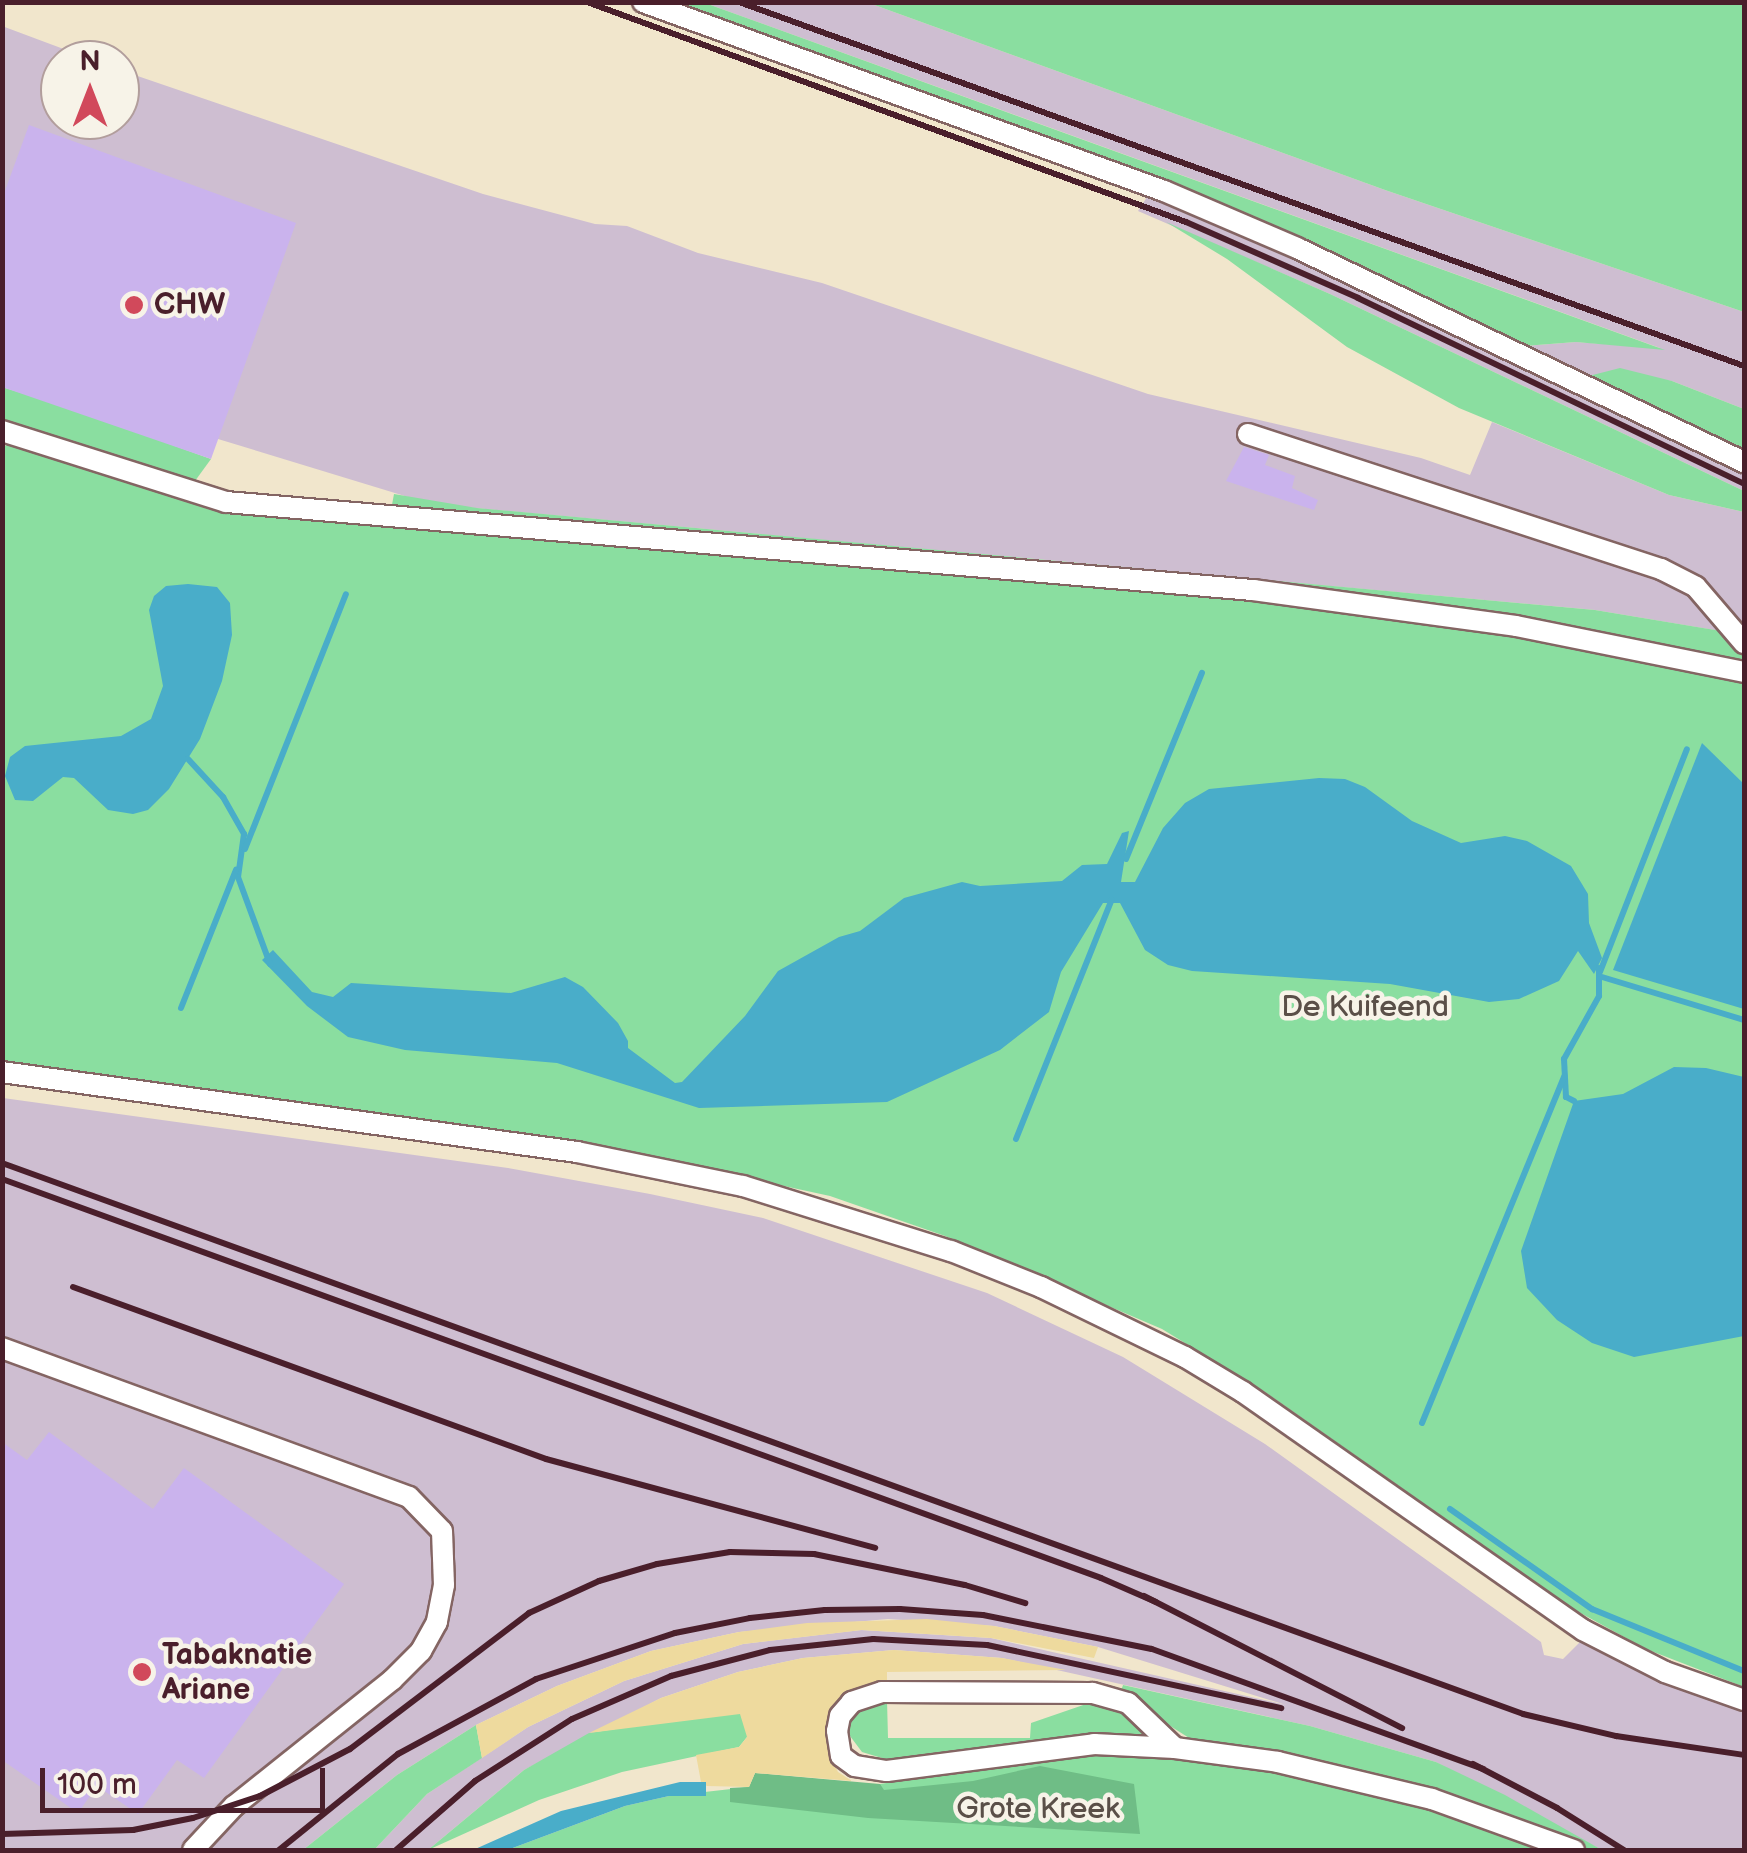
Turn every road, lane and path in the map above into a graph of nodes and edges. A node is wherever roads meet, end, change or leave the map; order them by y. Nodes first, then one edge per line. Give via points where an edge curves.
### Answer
1 (643, 2) edge
2 (2, 432) edge
3 (1248, 434) dead end
4 (1744, 462) edge
5 (1744, 643) edge
6 (1744, 672) edge
7 (2, 1072) edge
8 (2, 1348) edge
9 (1744, 1700) edge
10 (1175, 1748) junction
11 (193, 1850) edge
12 (1574, 1850) edge

1 - 4 street via 1179,197
2 - 6 street via 226,502 1253,590 1516,626
3 - 5 street via 1660,569 1696,587
7 - 9 street via 614,1159 742,1186 951,1251 1041,1286 1184,1357 1583,1630 1665,1672
8 - 11 street via 409,1497 442,1531 444,1585 437,1622 421,1650 234,1806
10 - 10 street via 1077,1745 887,1771 855,1766 841,1756 836,1731 852,1702 882,1692 1092,1692 1128,1703
10 - 12 street via 1350,1776

